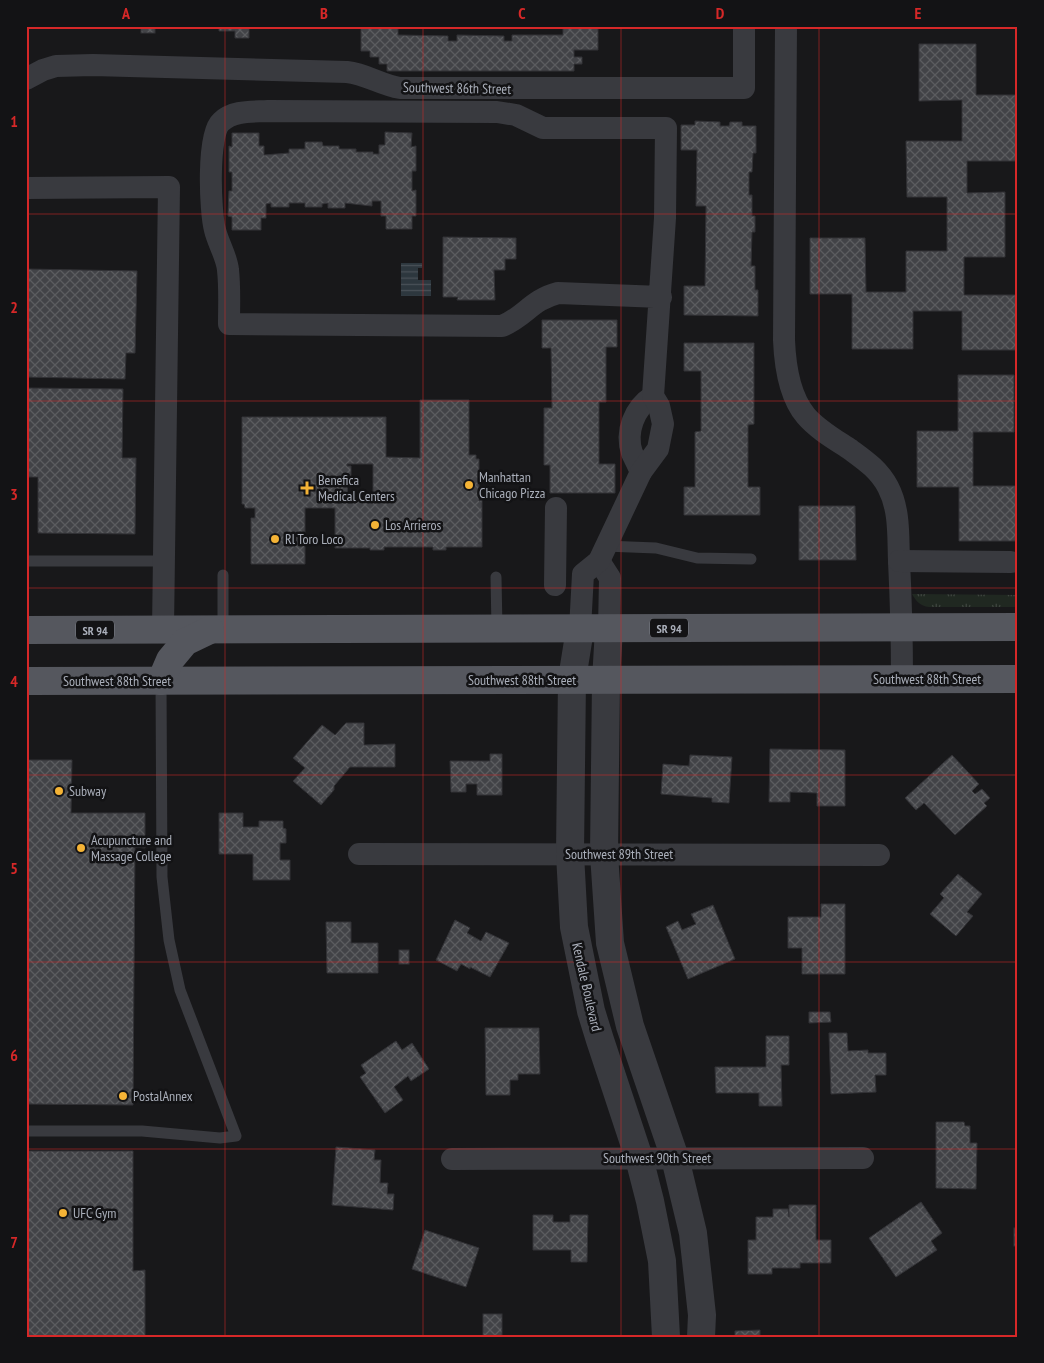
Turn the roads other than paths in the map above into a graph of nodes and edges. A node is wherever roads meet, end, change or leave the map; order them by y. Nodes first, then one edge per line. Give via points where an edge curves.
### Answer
1 (744, 26) edge
2 (786, 26) edge
3 (26, 79) edge
4 (26, 188) edge
5 (661, 297) junction
6 (653, 396) junction
7 (641, 472) junction
8 (556, 508) dead end
9 (602, 554) junction
10 (751, 559) dead end
11 (26, 561) edge
12 (163, 561) junction
13 (556, 561) junction
14 (899, 561) junction
15 (1011, 562) dead end
16 (223, 575) dead end
17 (496, 577) dead end
18 (556, 584) dead end
19 (1018, 627) edge
20 (497, 628) junction
21 (902, 628) junction
22 (580, 629) junction
23 (609, 629) junction
24 (26, 630) edge
25 (163, 630) junction
26 (217, 630) junction
27 (572, 679) junction
28 (902, 679) junction
29 (1018, 679) edge
30 (606, 680) junction
31 (26, 681) edge
32 (161, 681) junction
33 (359, 854) dead end
34 (570, 854) junction
35 (604, 854) junction
36 (879, 855) dead end
37 (26, 1131) edge
38 (639, 1158) junction
39 (675, 1158) junction
40 (863, 1158) dead end
41 (452, 1159) dead end
42 (666, 1337) edge
43 (701, 1337) edge

1 - 3 street, Southwest 86th Street via 744,88 400,88 347,72 93,65 56,66
2 - 14 street via 786,367 805,415 874,467 888,486 897,509
4 - 12 street via 169,187
5 - 5 street via 666,128 543,128 516,114 497,112 268,111 230,116 215,132 212,209 218,242 228,268 229,324 502,326 512,322 535,302 558,293
5 - 6 street
6 - 7 street via 662,416 661,437 658,448
6 - 7 street via 640,406 631,427 632,452
7 - 9 street
8 - 13 street
9 - 10 lane via 656,548 697,558
9 - 13 street
9 - 22 street via 583,574
9 - 23 street via 610,578
11 - 12 lane
12 - 25 street
13 - 18 street
14 - 15 street
14 - 21 street
16 - 26 lane
17 - 20 lane
19 - 21 main road, SR 94
20 - 22 main road, SR 94
20 - 26 main road, SR 94
21 - 23 main road, SR 94
21 - 28 street
22 - 23 main road, SR 94
22 - 27 street, Kendale Boulevard
23 - 30 street
24 - 25 main road, SR 94
25 - 26 main road, SR 94
26 - 32 main road via 184,642 170,660
27 - 30 main road, Southwest 88th Street
27 - 32 main road, Southwest 88th Street
27 - 34 street, Kendale Boulevard
28 - 29 main road, Southwest 88th Street
28 - 30 main road, Southwest 88th Street
30 - 35 street
31 - 32 main road, Southwest 88th Street
32 - 37 lane via 162,877 169,940 180,990 236,1136 220,1138 142,1131
33 - 34 street, Southwest 89th Street
34 - 35 street, Southwest 89th Street
34 - 38 street, Kendale Boulevard via 574,927 584,980
35 - 36 street, Southwest 89th Street
35 - 39 street via 610,943 630,1026
38 - 39 street, Southwest 90th Street
38 - 41 street, Southwest 90th Street
38 - 42 street, Kendale Boulevard via 662,1261
39 - 40 street, Southwest 90th Street
39 - 43 street via 693,1233 702,1315

